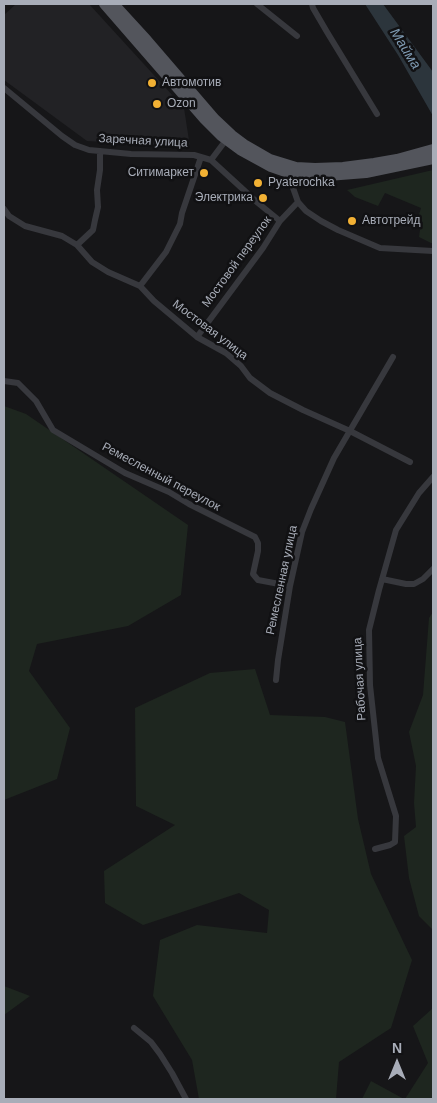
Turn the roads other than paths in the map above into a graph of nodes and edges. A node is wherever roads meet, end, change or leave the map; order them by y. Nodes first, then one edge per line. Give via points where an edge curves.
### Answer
1 (104, 4) edge
2 (114, 4) edge
3 (257, 4) edge
4 (312, 4) edge
5 (297, 36) dead end
6 (4, 88) edge
7 (377, 114) dead end
8 (223, 144) dead end
9 (433, 150) edge
10 (100, 151) junction
11 (201, 157) junction
12 (433, 159) edge
13 (211, 160) junction
14 (295, 171) junction
15 (298, 202) junction
16 (4, 209) edge
17 (280, 222) junction
18 (77, 245) junction
19 (433, 251) edge
20 (140, 286) junction
21 (197, 337) junction
22 (392, 357) dead end
23 (4, 381) edge
24 (350, 431) junction
25 (410, 462) dead end
26 (433, 477) edge
27 (433, 569) edge
28 (382, 578) junction
29 (290, 586) junction
30 (276, 680) dead end
31 (375, 849) dead end
32 (134, 1028) dead end
33 (181, 1090) junction
34 (178, 1099) edge
35 (186, 1099) edge

1 - 14 main road via 221,136 271,167
2 - 14 main road via 232,135
3 - 5 street
4 - 7 street
6 - 10 street, Заречная улица via 75,145
8 - 13 street
9 - 14 main road via 374,163
10 - 11 street, Заречная улица
10 - 18 street via 98,207 93,230
11 - 13 street, Заречная улица
11 - 20 street via 180,224 166,252
12 - 14 main road via 366,173 314,177
13 - 17 street
14 - 15 street via 292,186
15 - 17 street, Мостовой переулок
15 - 19 street via 321,222 373,246
16 - 18 street, Мостовая улица via 25,226 62,236
17 - 21 street, Мостовой переулок
18 - 20 street, Мостовая улица via 92,262
20 - 21 street, Мостовая улица
21 - 24 street, Мостовая улица via 226,353 270,393
22 - 24 street, Ремесленная улица
23 - 29 street, Ремесленный переулок via 18,383 36,401 53,430 126,473 254,536 258,551 253,574 258,580
24 - 25 street, Мостовая улица
24 - 29 street, Ремесленная улица via 334,458 302,532
26 - 28 street, Рабочая улица via 396,530
27 - 28 street via 414,584
28 - 31 street, Рабочая улица via 369,630 370,685 378,758 396,816 395,842
29 - 30 street, Ремесленная улица
32 - 33 street via 151,1042
33 - 34 street
33 - 35 street

